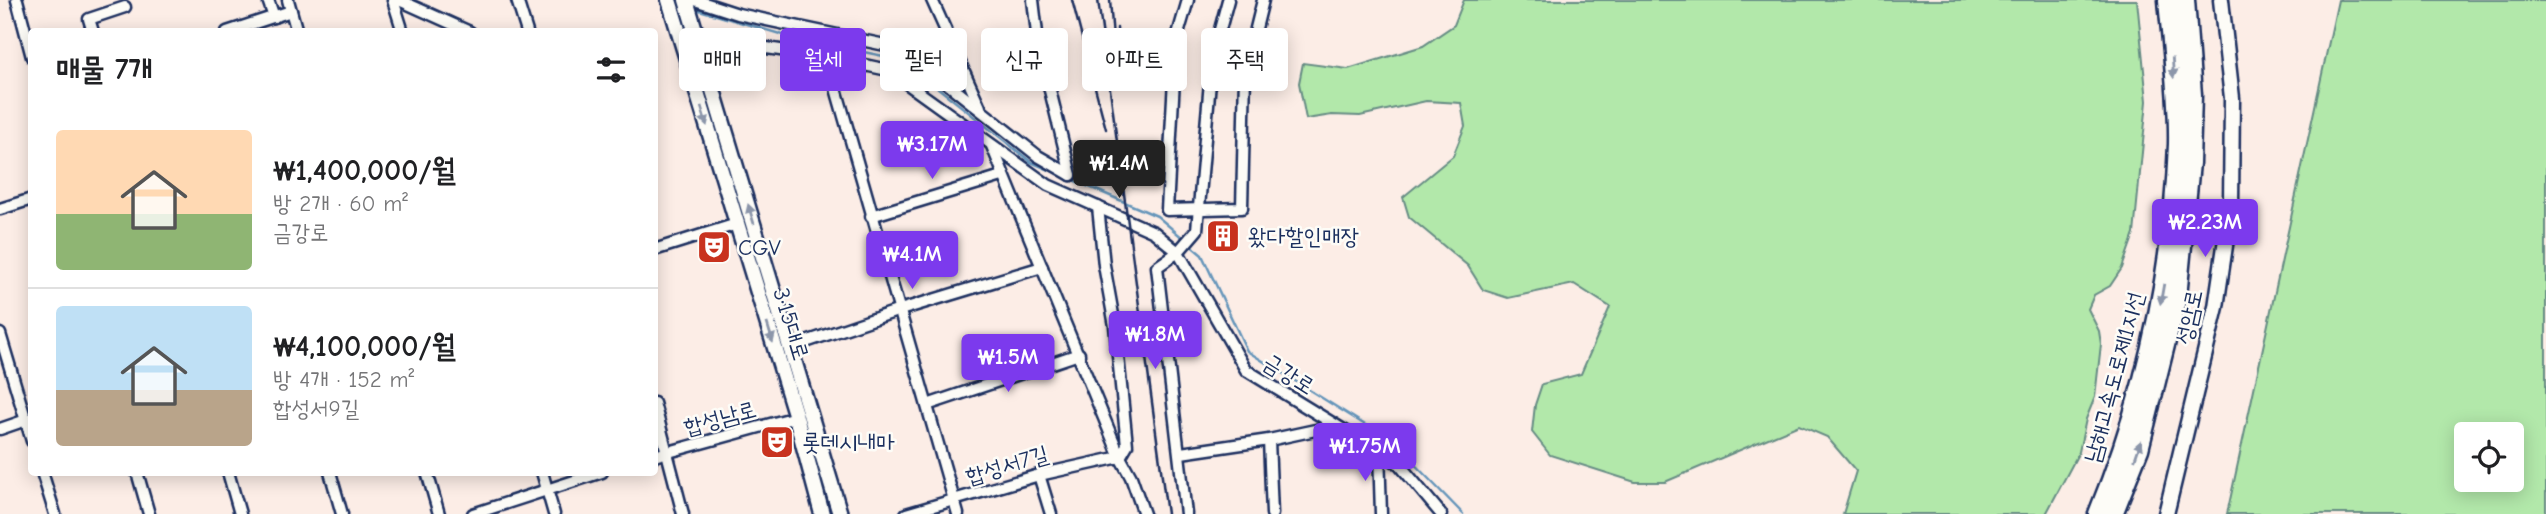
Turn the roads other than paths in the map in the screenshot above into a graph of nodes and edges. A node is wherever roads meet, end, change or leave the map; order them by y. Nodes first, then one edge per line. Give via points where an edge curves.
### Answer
1 (17, 0) edge
2 (268, 0) edge
3 (393, 0) edge
4 (398, 0) edge
5 (517, 0) edge
6 (669, 0) edge
7 (686, 0) edge
8 (695, 0) edge
9 (932, 0) edge
10 (1034, 0) edge
11 (1188, 0) edge
12 (1228, 0) edge
13 (1263, 0) edge
14 (2168, 0) edge
15 (2185, 0) edge
16 (2221, 0) edge
17 (289, 5) edge
18 (125, 7) dead end
19 (274, 16) junction
20 (29, 23) dead end
21 (30, 28) edge
22 (92, 28) edge
23 (239, 28) edge
24 (296, 28) edge
25 (402, 28) edge
26 (461, 28) edge
27 (526, 28) edge
28 (695, 28) edge
29 (28, 42) edge
30 (866, 65) edge
31 (714, 91) edge
32 (836, 91) edge
33 (981, 110) junction
34 (992, 145) junction
35 (1002, 176) junction
36 (28, 200) edge
37 (1098, 207) junction
38 (0, 209) edge
39 (1199, 209) junction
40 (871, 216) junction
41 (737, 225) junction
42 (658, 249) edge
43 (1179, 251) junction
44 (1042, 267) junction
45 (900, 310) junction
46 (0, 334) edge
47 (791, 346) junction
48 (1079, 355) junction
49 (927, 405) junction
50 (658, 417) edge
51 (796, 417) junction
52 (28, 419) edge
53 (1334, 426) junction
54 (0, 429) edge
55 (1269, 440) junction
56 (1378, 451) junction
57 (668, 452) junction
58 (1181, 453) junction
59 (658, 455) edge
60 (1120, 457) junction
61 (1039, 475) junction
62 (43, 476) edge
63 (138, 476) edge
64 (229, 476) edge
65 (331, 476) edge
66 (428, 476) edge
67 (543, 476) edge
68 (591, 476) edge
69 (547, 490) junction
70 (954, 500) junction
71 (55, 514) edge
72 (149, 514) edge
73 (240, 514) edge
74 (342, 514) edge
75 (439, 514) edge
76 (473, 514) edge
77 (554, 514) edge
78 (683, 514) edge
79 (822, 514) edge
80 (840, 514) edge
81 (906, 514) edge
82 (958, 514) edge
83 (1051, 514) edge
84 (1144, 514) edge
85 (1186, 514) edge
86 (1272, 514) edge
87 (1381, 514) edge
88 (1441, 514) edge
89 (2098, 514) edge
90 (2113, 514) edge
91 (2166, 514) edge

1 - 29 street
2 - 19 street
3 - 25 street
4 - 26 street
5 - 27 street
6 -> 41 main road, 3·15대로
7 - 28 main road, 3·15대로
8 - 33 street via 738,14 904,49
9 - 33 street
10 - 33 street via 1038,42 1071,175 1038,156
11 - 39 street via 1176,41 1167,210
12 - 39 street via 1212,59
13 - 39 street via 1245,73 1242,208
14 -> 89 highway, 남해고속도로제1지선 via 2178,142 2168,261 2139,398
90 -> 15 highway, 남해고속도로제1지선 via 2139,449 2177,297 2192,95
16 - 91 main road, 성암로 via 2232,98 2231,205 2216,307
17 - 19 street
17 - 24 street
18 - 22 street via 89,19
19 - 23 street
20 - 21 street
30 - 34 street, 금강로 via 888,70
47 -> 31 main road, 3·15대로
32 - 40 street
34 - 35 street
34 - 37 street, 금강로 via 1048,185
35 - 40 street
35 - 44 street
36 - 38 street
37 - 43 street, 금강로 via 1154,232
37 - 60 street via 1127,445
39 - 43 street via 1198,230
40 - 45 street
41 - 42 street
41 -> 51 main road, 3·15대로
43 - 53 street, 금강로 via 1246,370
43 - 58 street via 1157,267
44 - 45 street
44 - 48 street
45 - 47 street
45 - 49 street
46 - 52 street
47 - 80 main road, 3·15대로
48 - 49 street
48 - 60 street
49 - 70 street
50 - 57 street
51 - 57 street, 합성남로
51 - 79 main road, 3·15대로
52 - 54 street
53 - 55 street
53 - 56 street, 금강로
55 - 58 street
55 - 86 street
56 - 87 street
56 - 88 street, 금강로 via 1399,464
57 - 59 street, 합성남로
57 - 78 street
58 - 85 street
60 - 61 street, 합성서7길
60 - 84 street
61 - 70 street, 합성서7길
61 - 83 street
62 - 71 street
63 - 72 street
64 - 73 street
65 - 74 street
66 - 75 street
67 - 69 street
68 - 69 street
69 - 76 street
69 - 77 street
70 - 81 street, 합성서7길
70 - 82 street

